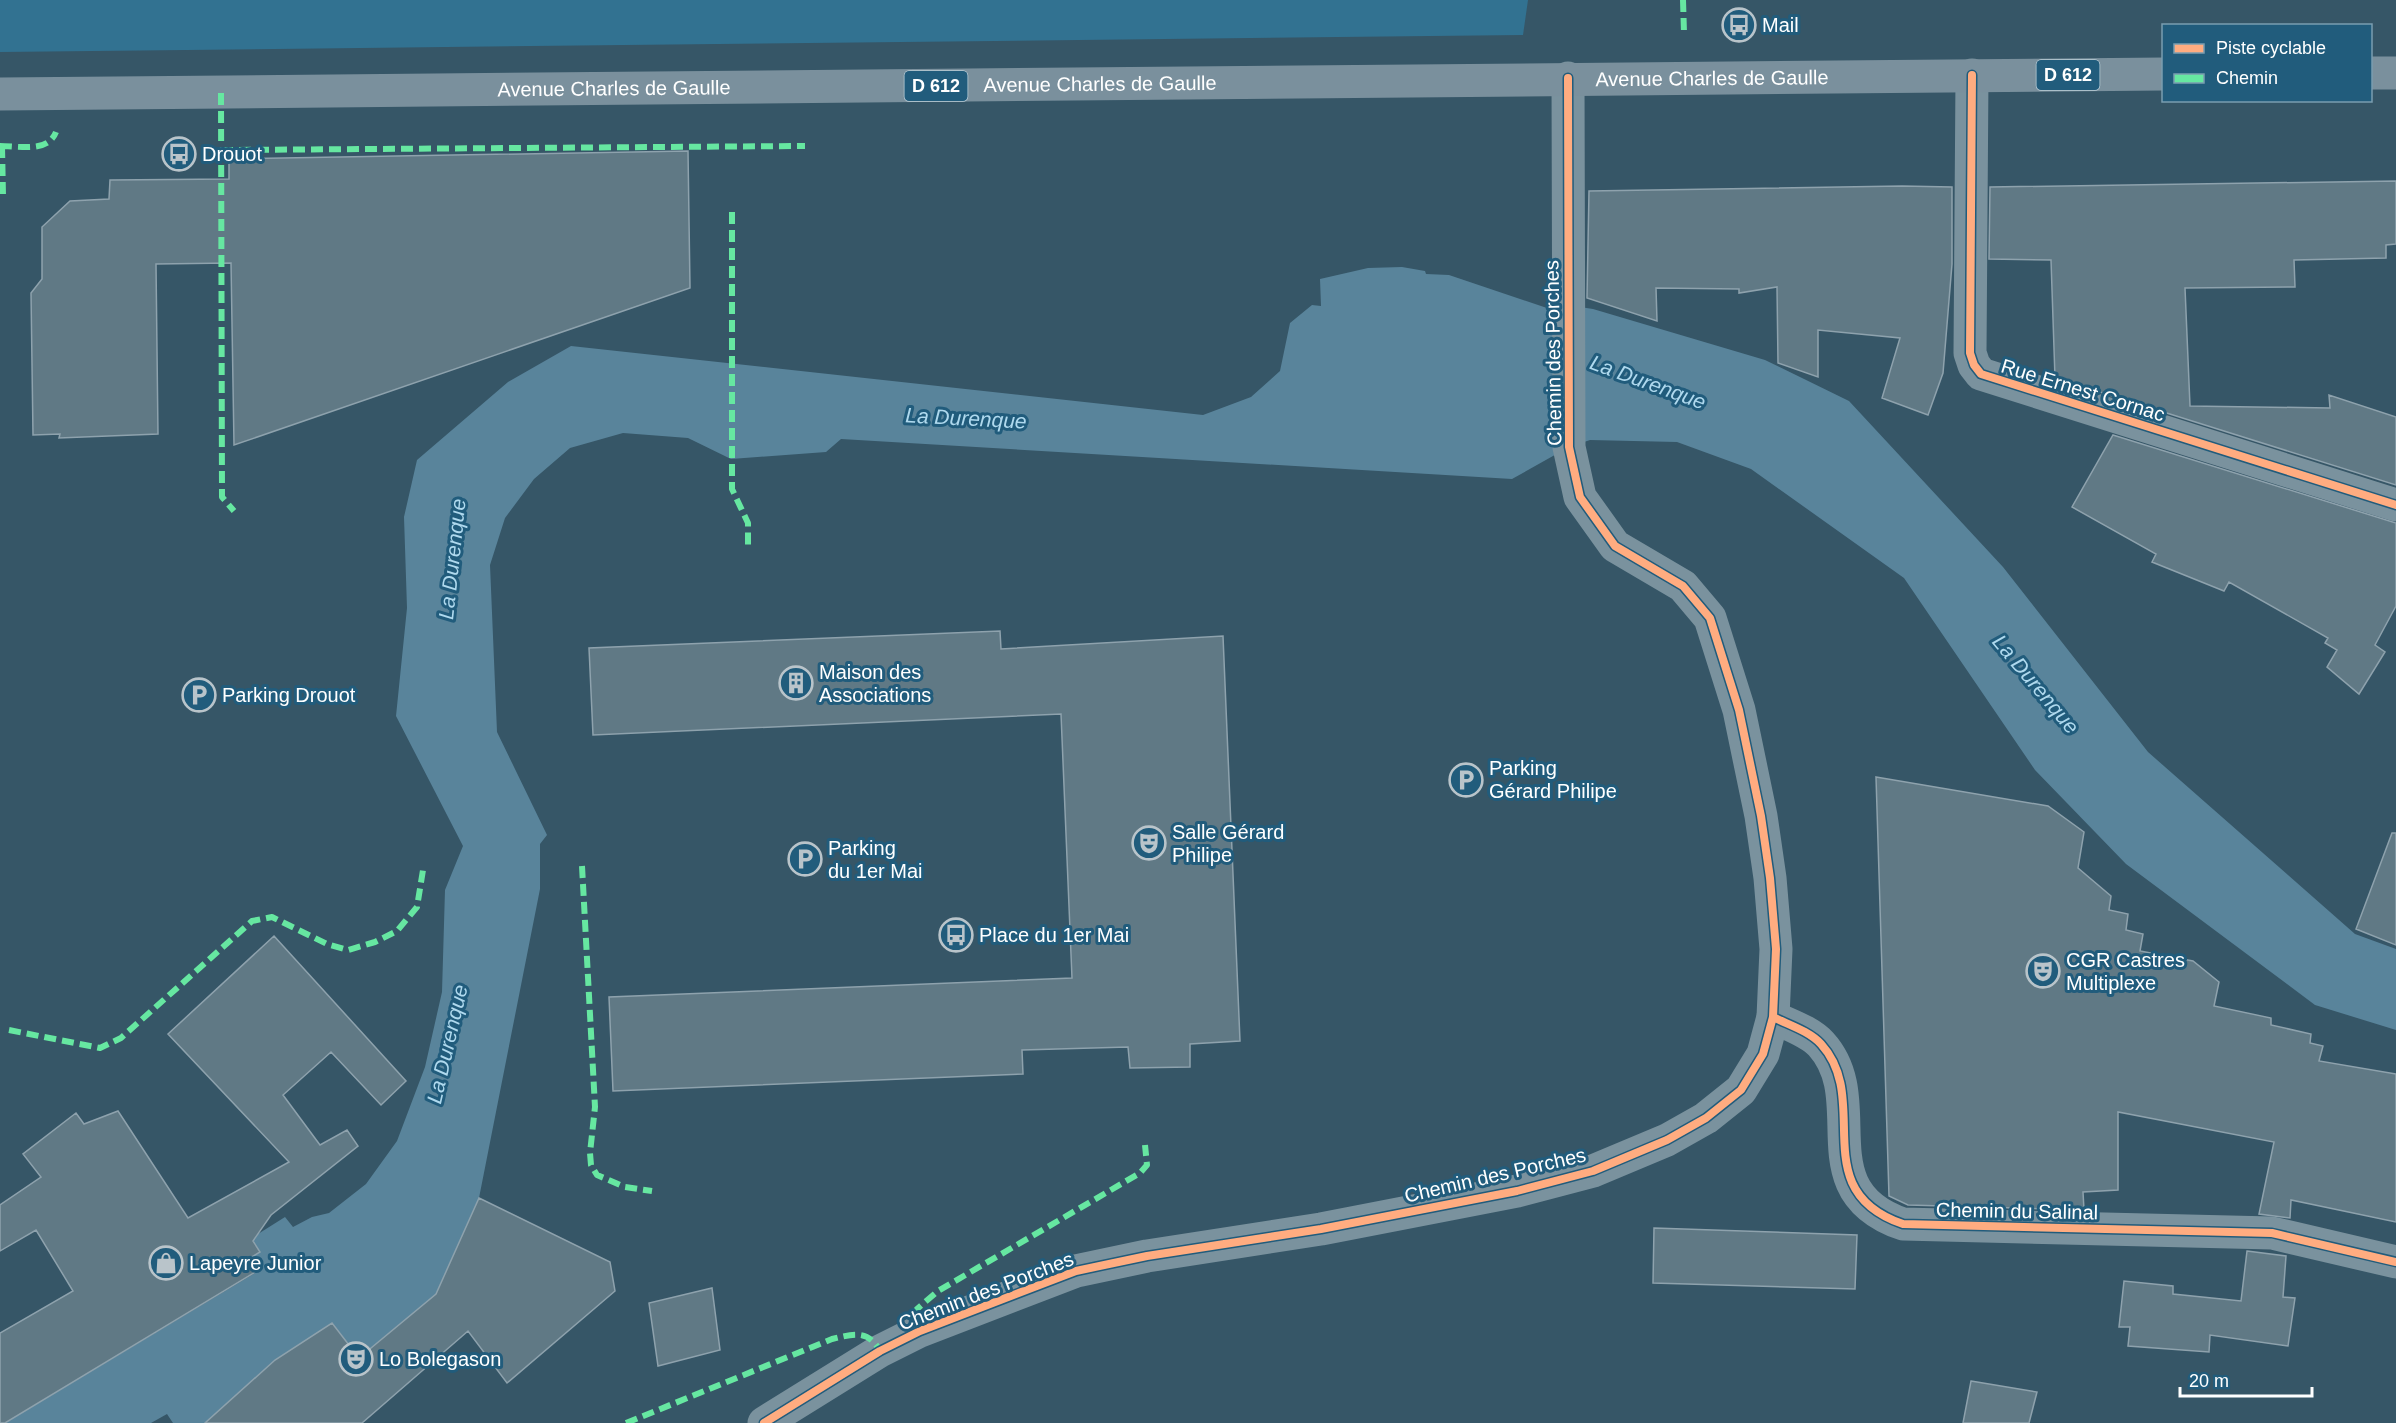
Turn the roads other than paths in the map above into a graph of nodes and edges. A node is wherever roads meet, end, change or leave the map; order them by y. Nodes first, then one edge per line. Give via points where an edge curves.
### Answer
1 (2372, 73) edge
2 (2396, 73) edge
3 (2162, 74) edge
4 (1972, 75) junction
5 (1568, 78) junction
6 (0, 94) edge
7 (2396, 505) edge
8 (1773, 1017) junction
9 (2396, 1262) edge
10 (764, 1423) edge

1 - 2 main road
3 - 4 main road, Avenue Charles de Gaulle / D 612
4 - 5 main road, Avenue Charles de Gaulle / D 612
4 - 7 street, Rue Ernest Cornac via 1970,353 1981,374
5 - 6 main road, Avenue Charles de Gaulle / D 612
5 - 8 street, Chemin des Porches via 1569,447 1580,497 1615,546 1683,586 1710,618 1739,710 1763,827 1776,949
8 - 9 street, Chemin du Salinal via 1813,1036 1829,1055 1838,1078 1846,1161 1853,1187 1868,1207 1884,1217 1903,1224 2272,1233
8 - 10 street, Chemin des Porches via 1763,1054 1741,1090 1706,1118 1667,1140 1593,1172 1321,1229 1076,1271 910,1336

